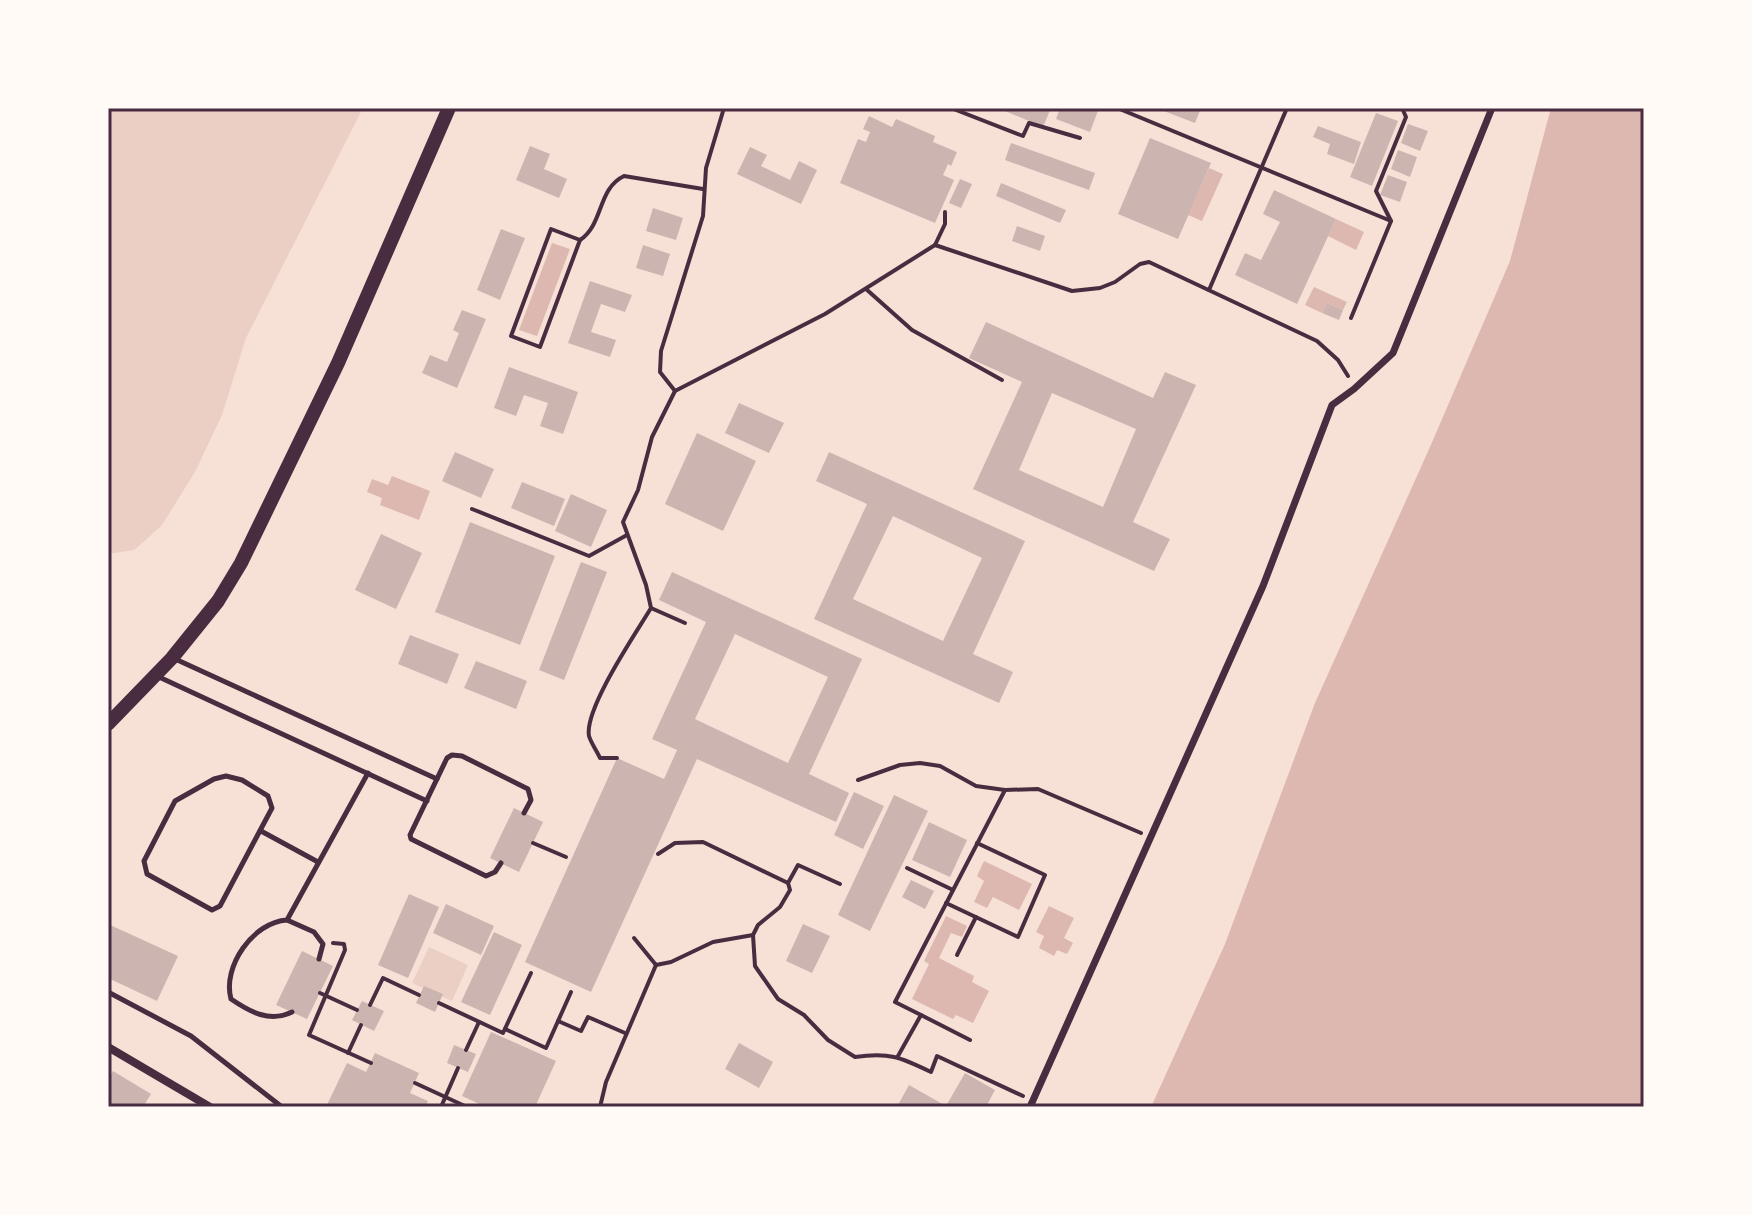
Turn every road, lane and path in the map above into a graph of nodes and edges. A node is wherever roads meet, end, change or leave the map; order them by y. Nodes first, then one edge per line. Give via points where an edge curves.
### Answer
1 (449, 108) edge
2 (724, 108) edge
3 (951, 108) edge
4 (1123, 108) edge
5 (1287, 108) edge
6 (1402, 108) edge
7 (1492, 108) edge
8 (1080, 138) dead end
9 (1262, 168) junction
10 (703, 189) junction
11 (945, 212) dead end
12 (1391, 221) junction
13 (580, 240) junction
14 (935, 245) junction
15 (866, 289) junction
16 (1209, 290) junction
17 (1351, 318) dead end
18 (1002, 380) dead end
19 (1354, 389) junction
20 (675, 391) junction
21 (472, 509) dead end
22 (627, 535) junction
23 (651, 608) junction
24 (685, 623) dead end
25 (172, 658) junction
26 (156, 675) junction
27 (108, 724) edge
28 (617, 758) dead end
29 (368, 773) junction
30 (437, 779) junction
31 (858, 780) dead end
32 (1005, 790) junction
33 (427, 801) junction
34 (524, 813) dead end
35 (261, 831) junction
36 (1150, 838) junction
37 (533, 843) dead end
38 (977, 843) junction
39 (658, 854) dead end
40 (566, 857) dead end
41 (318, 862) junction
42 (501, 863) dead end
43 (907, 868) dead end
44 (788, 883) junction
45 (840, 884) dead end
46 (953, 890) junction
47 (946, 903) junction
48 (976, 917) junction
49 (287, 920) junction
50 (753, 935) junction
51 (634, 938) dead end
52 (323, 944) junction
53 (957, 955) dead end
54 (319, 959) dead end
55 (656, 965) junction
56 (531, 973) dead end
57 (108, 992) edge
58 (571, 992) dead end
59 (320, 993) dead end
60 (419, 995) dead end
61 (326, 996) junction
62 (439, 1003) dead end
63 (370, 1005) dead end
64 (357, 1010) dead end
65 (292, 1012) dead end
66 (921, 1015) junction
67 (558, 1021) junction
68 (479, 1022) junction
69 (361, 1025) dead end
70 (505, 1029) junction
71 (626, 1033) junction
72 (970, 1040) dead end
73 (108, 1047) edge
74 (466, 1050) dead end
75 (348, 1053) junction
76 (898, 1056) junction
77 (371, 1063) dead end
78 (458, 1068) dead end
79 (415, 1083) dead end
80 (445, 1097) junction
81 (1031, 1104) edge
82 (210, 1107) edge
83 (282, 1107) edge
84 (441, 1107) edge
85 (467, 1107) edge
86 (600, 1107) edge

1 - 25 street via 338,363 241,563
2 - 10 path
3 - 8 path via 1023,136 1029,123
4 - 9 path
5 - 9 path
6 - 12 path via 1406,117 1376,191
7 - 19 street via 1393,353
9 - 12 path
9 - 16 path
10 - 13 path via 624,176 606,192 594,226
10 - 20 path via 703,216 661,351 660,372
11 - 14 path
12 - 17 path
13 - 13 path via 551,229 511,336 540,347
14 - 15 path
14 - 16 path via 1072,291 1100,288 1149,262
15 - 18 path via 912,330
15 - 20 path via 778,341
16 - 19 path via 1317,341 1338,360
19 - 36 street via 1332,405 1263,586
20 - 22 path via 652,437 623,522
21 - 22 path via 589,556
22 - 23 path
23 - 24 path
23 - 28 path via 604,686 589,734 600,758
25 - 26 street
25 - 30 lane
26 - 27 street
26 - 29 lane
29 - 33 lane
29 - 41 lane
30 - 33 lane
30 - 34 lane via 447,758 462,756 528,789 531,800
31 - 32 path via 920,763 940,766 976,786
32 - 36 path via 1038,789
32 - 38 path
33 - 42 lane via 410,835 413,842 486,876
35 - 35 lane via 220,906 212,910 144,868 175,801 214,779 242,780 268,796 272,808
35 - 41 lane
36 - 81 street
37 - 40 path
38 - 46 path
38 - 48 path via 1045,875 1018,937
39 - 44 path via 675,843 703,842
41 - 49 lane
43 - 46 path
44 - 45 path via 798,865
44 - 50 path via 790,890 780,907
46 - 47 path
47 - 48 path
47 - 66 path via 895,1002
48 - 53 path
49 - 52 lane via 314,932
49 - 65 lane via 258,931 241,950 227,984 231,999 262,1016 280,1018
50 - 55 path via 713,942
50 - 76 path via 755,966 778,999 855,1057
51 - 55 path
52 - 54 lane
52 - 61 path via 344,944 345,950
55 - 71 path
56 - 70 path
57 - 83 lane via 191,1036
58 - 67 path
59 - 61 path
60 - 63 path via 383,978
61 - 64 path
61 - 75 path via 309,1035
62 - 68 path
66 - 72 path
66 - 76 path
67 - 70 path via 546,1048
67 - 71 path via 581,1031 588,1017
68 - 70 path via 503,1033
68 - 74 path
69 - 75 path
71 - 86 path
73 - 82 street
75 - 77 path
76 - 81 path via 931,1072 937,1056
78 - 80 path
79 - 80 path
80 - 84 path
80 - 85 path

